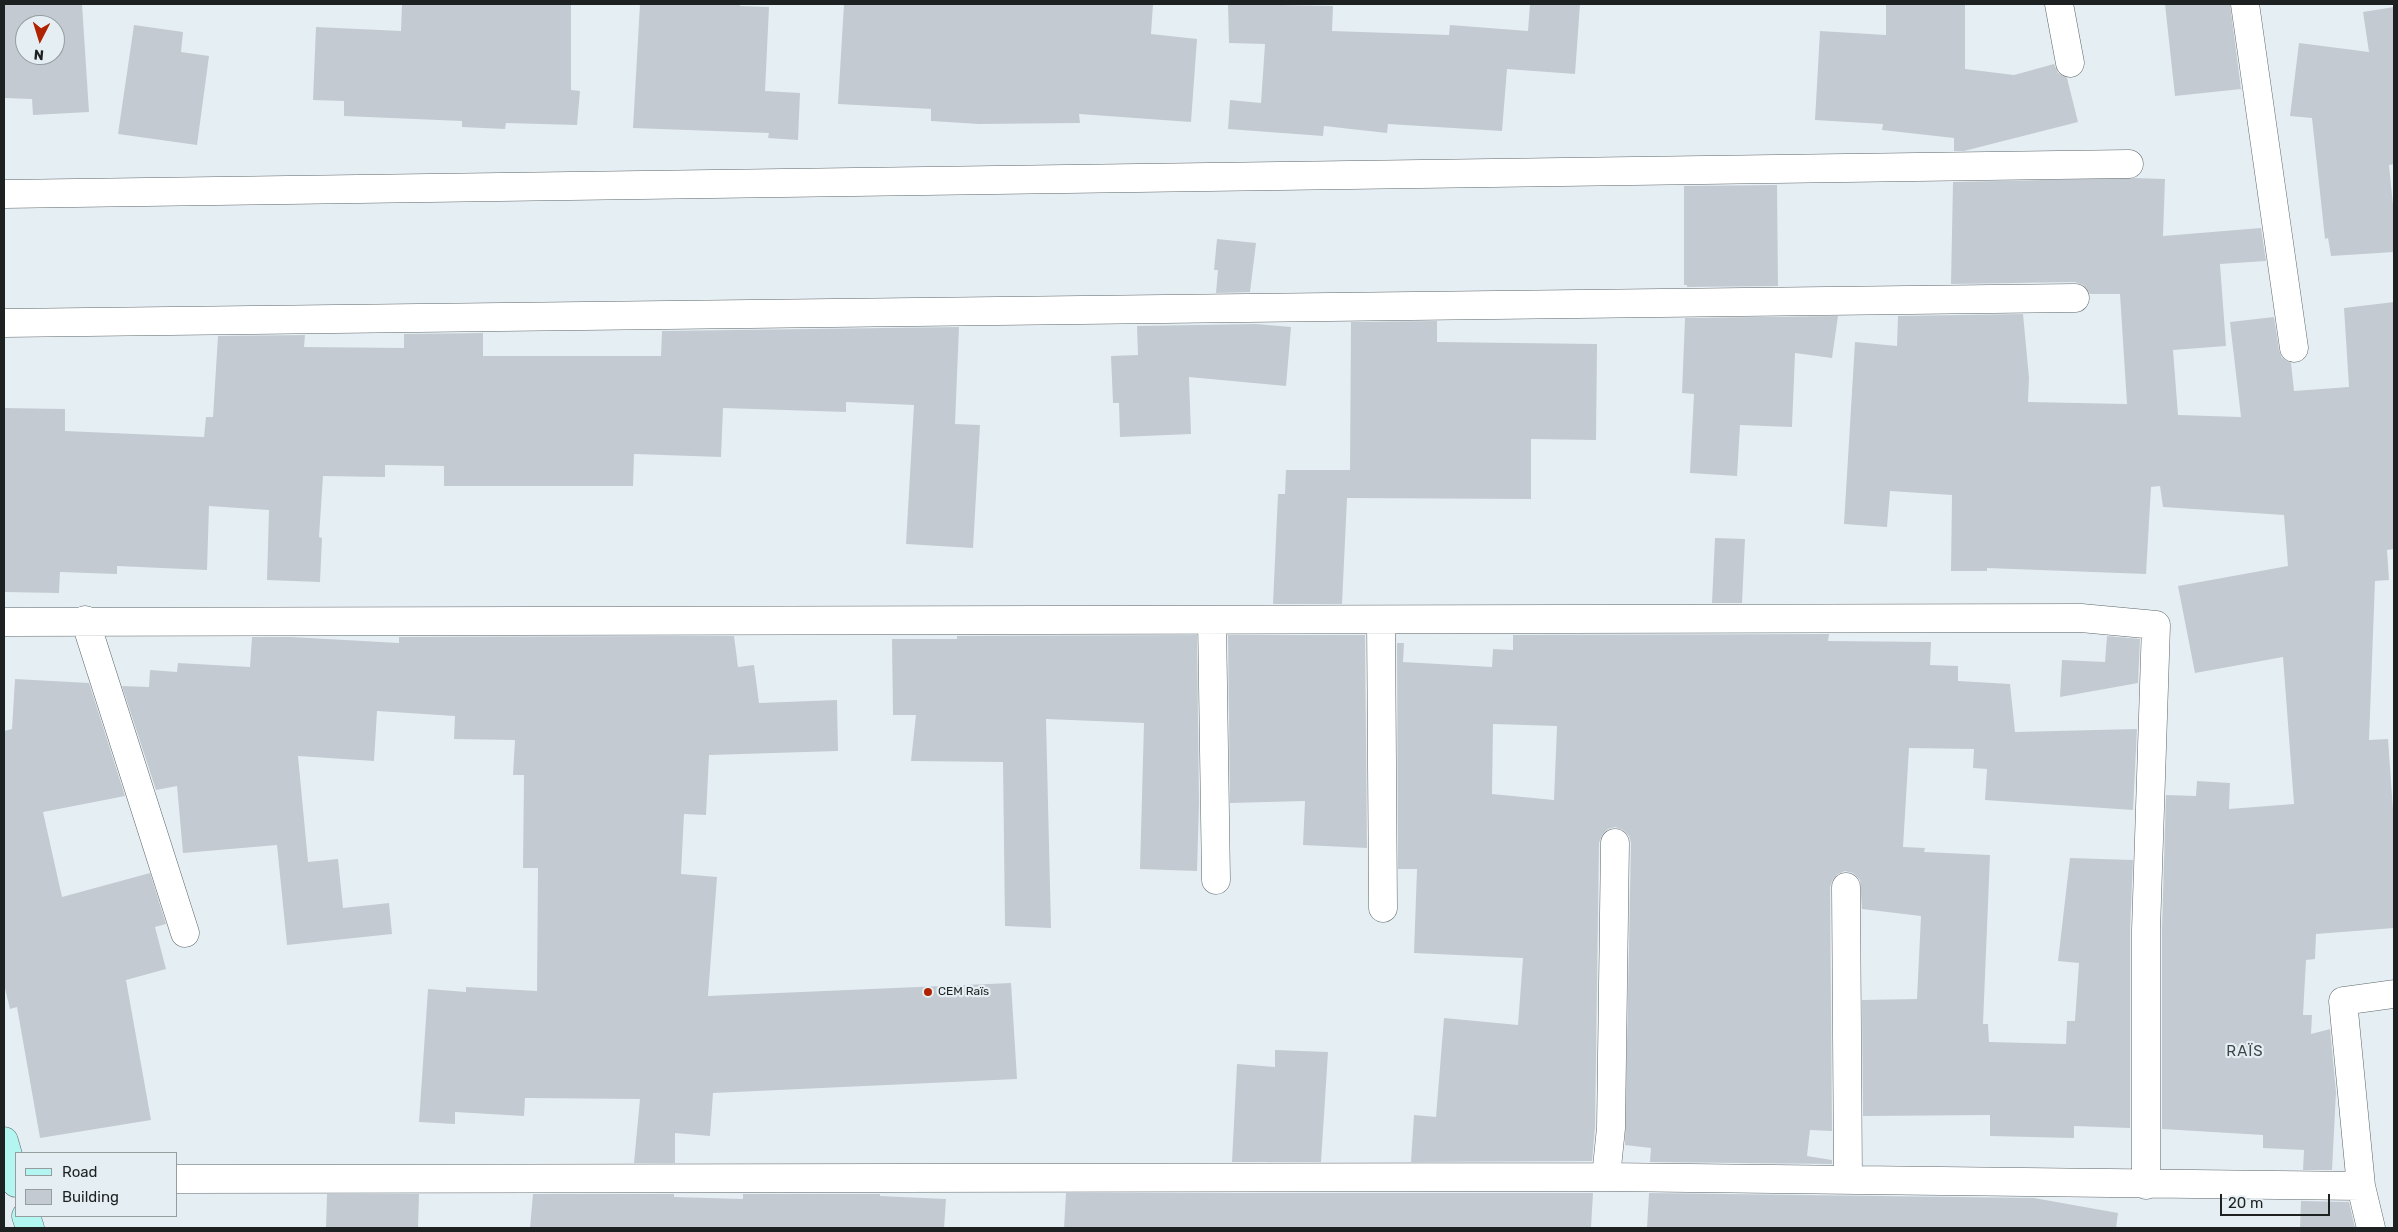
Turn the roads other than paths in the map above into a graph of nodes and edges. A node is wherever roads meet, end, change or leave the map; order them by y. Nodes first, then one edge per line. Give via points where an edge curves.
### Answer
1 (2059, 4) edge
2 (2245, 4) edge
3 (2070, 63) dead end
4 (2129, 164) dead end
5 (4, 194) edge
6 (2075, 298) dead end
7 (4, 323) edge
8 (2294, 348) dead end
9 (85, 620) junction
10 (1212, 620) junction
11 (1381, 620) junction
12 (4, 622) edge
13 (1615, 843) dead end
14 (1216, 880) dead end
15 (1846, 887) dead end
16 (1383, 908) dead end
17 (185, 933) dead end
18 (2394, 994) edge
19 (4, 1141) edge
20 (1606, 1177) junction
21 (15, 1178) edge
22 (178, 1179) edge
23 (1848, 1179) junction
24 (2146, 1185) junction
25 (2360, 1186) junction
26 (2371, 1228) edge

1 - 3 street
2 - 8 street
4 - 5 street
6 - 7 street
9 - 10 street
9 - 12 street
9 - 17 street
10 - 11 street
10 - 14 street
11 - 16 street
11 - 24 street via 2081,618 2156,625 2146,930
13 - 20 street via 1610,1128
15 - 23 street
18 - 25 street via 2342,1001
19 - 21 main road
20 - 22 street
20 - 23 street
23 - 24 street
24 - 25 street
25 - 26 street

